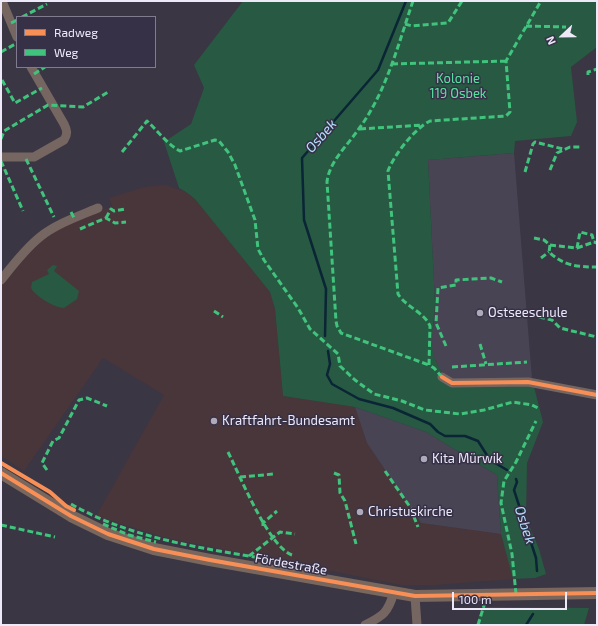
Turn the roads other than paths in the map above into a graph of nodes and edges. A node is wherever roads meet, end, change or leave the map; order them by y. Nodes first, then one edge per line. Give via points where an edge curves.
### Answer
1 (2, 1) edge
2 (16, 35) edge
3 (32, 68) edge
4 (1, 156) edge
5 (98, 208) dead end
6 (1, 280) edge
7 (442, 378) dead end
8 (597, 395) edge
9 (1, 473) edge
10 (394, 592) junction
11 (597, 593) edge
12 (415, 596) junction
13 (365, 625) edge
14 (417, 625) edge

1 - 2 street
3 - 4 street via 67,129 67,136 34,157 26,159
5 - 6 street via 69,220 41,236
7 - 8 street via 452,383 528,382
9 - 10 main road, Fördestraße via 71,516 132,543 210,560
10 - 12 main road, Fördestraße
10 - 13 street via 387,612
11 - 12 main road, Fördestraße
12 - 14 street

